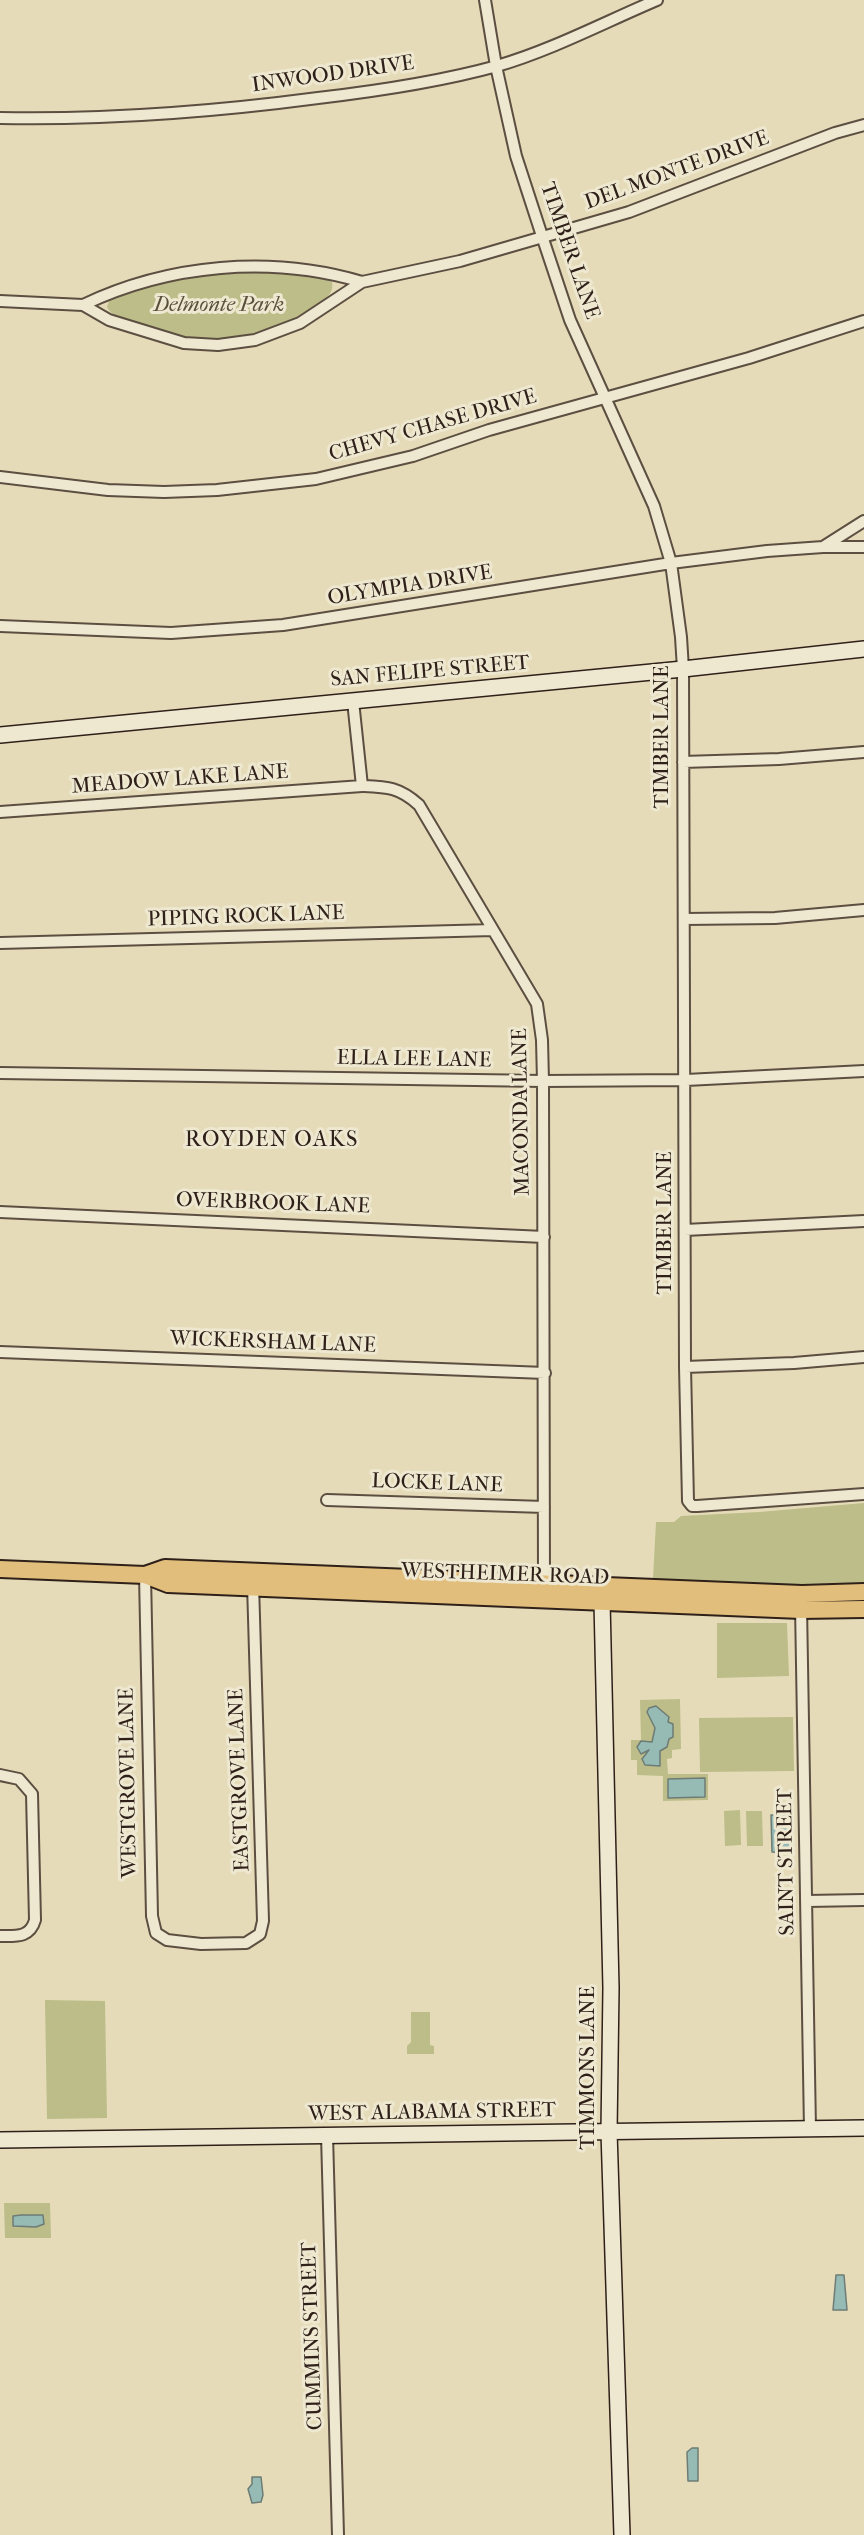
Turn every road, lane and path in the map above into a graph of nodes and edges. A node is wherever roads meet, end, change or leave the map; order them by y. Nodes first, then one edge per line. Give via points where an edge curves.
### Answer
1 (485, 0) edge
2 (657, 0) edge
3 (496, 66) junction
4 (0, 118) edge
5 (864, 125) edge
6 (543, 239) junction
7 (362, 282) junction
8 (0, 301) edge
9 (83, 305) junction
10 (864, 321) edge
11 (607, 398) junction
12 (0, 477) edge
13 (864, 521) edge
14 (823, 547) junction
15 (864, 547) edge
16 (671, 562) junction
17 (0, 626) edge
18 (864, 649) edge
19 (683, 669) junction
20 (353, 700) junction
21 (0, 735) edge
22 (864, 752) edge
23 (683, 762) junction
24 (362, 786) junction
25 (0, 812) edge
26 (864, 910) edge
27 (684, 919) junction
28 (493, 930) junction
29 (0, 944) edge
30 (864, 1071) edge
31 (0, 1073) edge
32 (686, 1080) junction
33 (543, 1081) junction
34 (0, 1212) edge
35 (864, 1221) edge
36 (685, 1230) junction
37 (544, 1237) junction
38 (0, 1352) edge
39 (864, 1357) edge
40 (685, 1367) junction
41 (545, 1373) junction
42 (864, 1494) edge
43 (327, 1500) dead end
44 (544, 1507) junction
45 (0, 1569) edge
46 (145, 1575) junction
47 (253, 1580) junction
48 (633, 1587) junction
49 (544, 1591) junction
50 (864, 1592) edge
51 (698, 1598) junction
52 (602, 1602) junction
53 (802, 1602) junction
54 (864, 1609) edge
55 (0, 1775) edge
56 (864, 1900) edge
57 (807, 1901) junction
58 (0, 1936) edge
59 (210, 1944) joint
60 (864, 2128) edge
61 (810, 2129) junction
62 (609, 2132) junction
63 (327, 2135) junction
64 (0, 2140) edge
65 (338, 2535) edge
66 (622, 2535) edge

1 - 3 street, TIMBER LANE
2 - 3 street, INWOOD DRIVE
3 - 4 street, INWOOD DRIVE via 381,90 250,107 125,117
3 - 6 street, TIMBER LANE via 516,156
5 - 6 street, DEL MONTE DRIVE via 629,212
6 - 7 street, DEL MONTE DRIVE
6 - 11 street, TIMBER LANE via 570,320
7 - 9 street, DEL MONTE DRIVE via 328,272 293,268 215,268 152,279
7 - 9 street, DEL MONTE DRIVE via 300,323 255,340 218,345 184,343 144,332 109,320
8 - 9 street, DEL MONTE DRIVE
10 - 11 street, CHEVY CHASE DRIVE
11 - 12 street, CHEVY CHASE DRIVE via 489,430 403,459 270,485 217,490 108,490
11 - 16 street, TIMBER LANE via 654,506
13 - 14 street, OLYMPIA DRIVE
14 - 15 street, OLYMPIA DRIVE
14 - 16 street, OLYMPIA DRIVE
16 - 17 street, OLYMPIA DRIVE via 283,625 171,633
16 - 19 street, TIMBER LANE
18 - 19 street, SAN FELIPE STREET
19 - 20 street, SAN FELIPE STREET
19 - 23 street, TIMBER LANE
20 - 21 street, SAN FELIPE STREET
20 - 24 street
22 - 23 street
23 - 27 street, TIMBER LANE
24 - 25 street, MEADOW LAKE LANE
24 - 28 street, MACONDA LANE via 405,792 419,805
26 - 27 street via 775,918
27 - 32 street, TIMBER LANE
28 - 29 street, PIPING ROCK LANE
28 - 33 street, MACONDA LANE via 537,1004
30 - 32 street, ELLA LEE LANE
31 - 33 street, ELLA LEE LANE
32 - 33 street, ELLA LEE LANE
32 - 36 street, TIMBER LANE
33 - 37 street, MACONDA LANE
34 - 37 street, OVERBROOK LANE
35 - 36 street
36 - 40 street, TIMBER LANE
37 - 41 street, MACONDA LANE
38 - 41 street, WICKERSHAM LANE
39 - 40 street
40 - 42 street, TIMBER LANE via 687,1495 692,1506
41 - 44 street, MACONDA LANE
43 - 44 street, LOCKE LANE
44 - 49 street, MACONDA LANE
45 - 46 main road, WESTHEIMER ROAD
46 - 47 main road, WESTHEIMER ROAD via 165,1568
46 - 59 street, WESTGROVE LANE via 152,1916 156,1933 167,1941
47 - 49 main road, WESTHEIMER ROAD
47 - 59 street, EASTGROVE LANE via 263,1921 260,1934 246,1943
48 - 49 main road, WESTHEIMER ROAD
48 - 51 main road, WESTHEIMER ROAD
48 - 52 main road
49 - 52 main road, WESTHEIMER ROAD
50 - 53 main road, WESTHEIMER ROAD
51 - 52 main road, WESTHEIMER ROAD
51 - 53 main road, WESTHEIMER ROAD
52 - 62 street, TIMMONS LANE via 611,1988
53 - 54 main road, WESTHEIMER ROAD
53 - 57 street, SAINT STREET
55 - 58 street via 19,1779 32,1794 35,1920 23,1935
56 - 57 street
57 - 61 street, SAINT STREET
60 - 61 street, WEST ALABAMA STREET
61 - 62 street, WEST ALABAMA STREET
62 - 63 street, WEST ALABAMA STREET
62 - 66 street, TIMMONS LANE
63 - 64 street, WEST ALABAMA STREET
63 - 65 street, CUMMINS STREET

